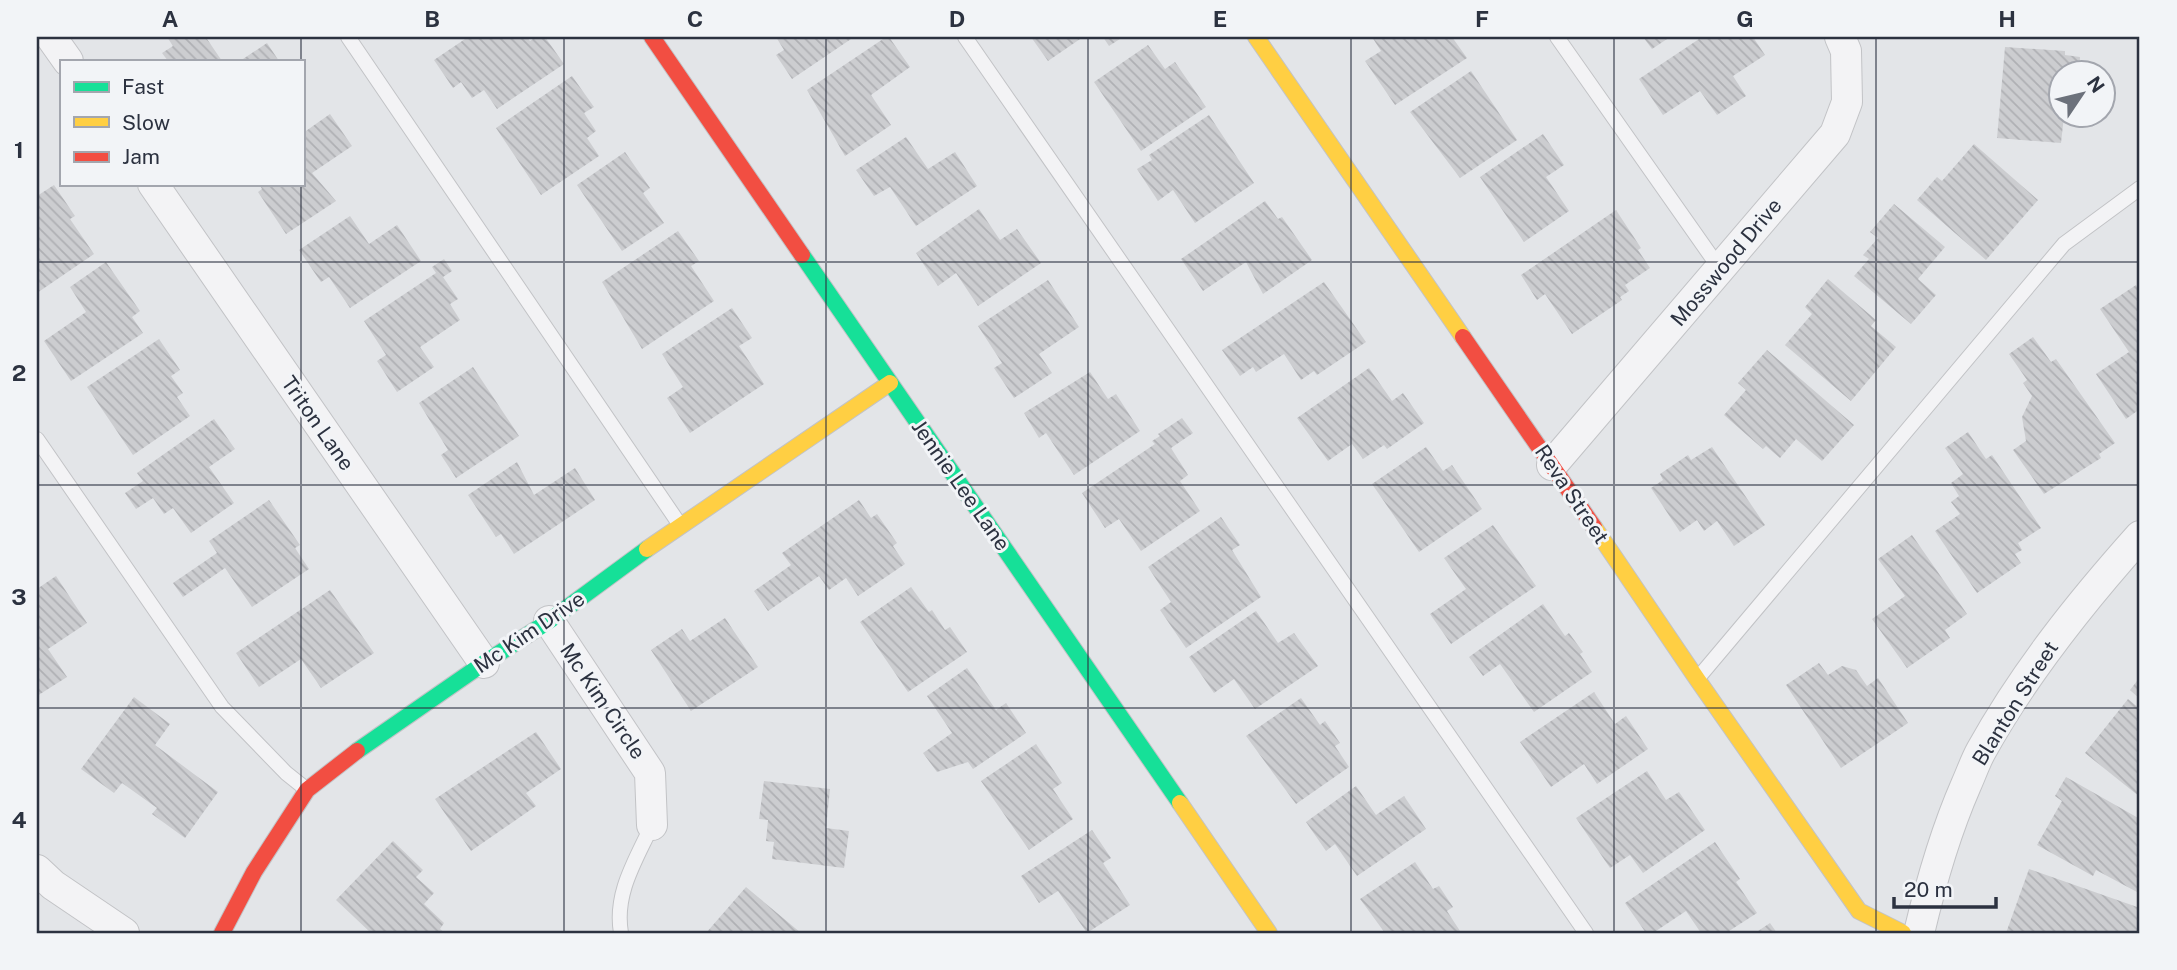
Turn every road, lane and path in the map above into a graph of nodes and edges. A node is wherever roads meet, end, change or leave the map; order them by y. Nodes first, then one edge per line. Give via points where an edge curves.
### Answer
1 (51, 37) edge
2 (348, 37) edge
3 (652, 37) edge
4 (965, 37) edge
5 (1256, 37) edge
6 (1557, 37) edge
7 (1840, 37) edge
8 (67, 60) edge
9 (154, 186) edge
10 (2140, 188) edge
11 (1720, 269) junction
12 (890, 383) junction
13 (37, 439) edge
14 (1552, 465) junction
15 (680, 525) junction
16 (2140, 536) edge
17 (549, 621) junction
18 (484, 663) junction
19 (1697, 679) junction
20 (307, 790) junction
21 (652, 825) joint
22 (37, 870) edge
23 (124, 933) edge
24 (222, 933) edge
25 (621, 933) edge
26 (1269, 933) edge
27 (1586, 933) edge
28 (1903, 933) edge
29 (1919, 933) edge

1 - 8 street
2 - 15 lane
3 - 12 street, Jennie Lee Lane
4 - 27 lane
5 - 14 street, Reva Street
6 - 11 lane
7 - 11 street, Mosswood Drive via 1846,51 1847,102 1835,134
9 - 18 street, Triton Lane
10 - 19 lane via 2064,244
11 - 14 street, Mosswood Drive
12 - 15 street, Mc Kim Drive
12 - 26 street, Jennie Lee Lane
13 - 20 lane via 222,707
14 - 19 street, Reva Street
15 - 17 street, Mc Kim Drive
16 - 29 street, Blanton Street via 2029,675 1980,752 1948,828
17 - 18 street, Mc Kim Drive
17 - 21 street, Mc Kim Circle via 650,773
18 - 20 street, Mc Kim Drive
19 - 28 street, Reva Street via 1859,911
20 - 24 street, Mc Kim Drive
21 - 25 lane via 622,890
22 - 23 street

